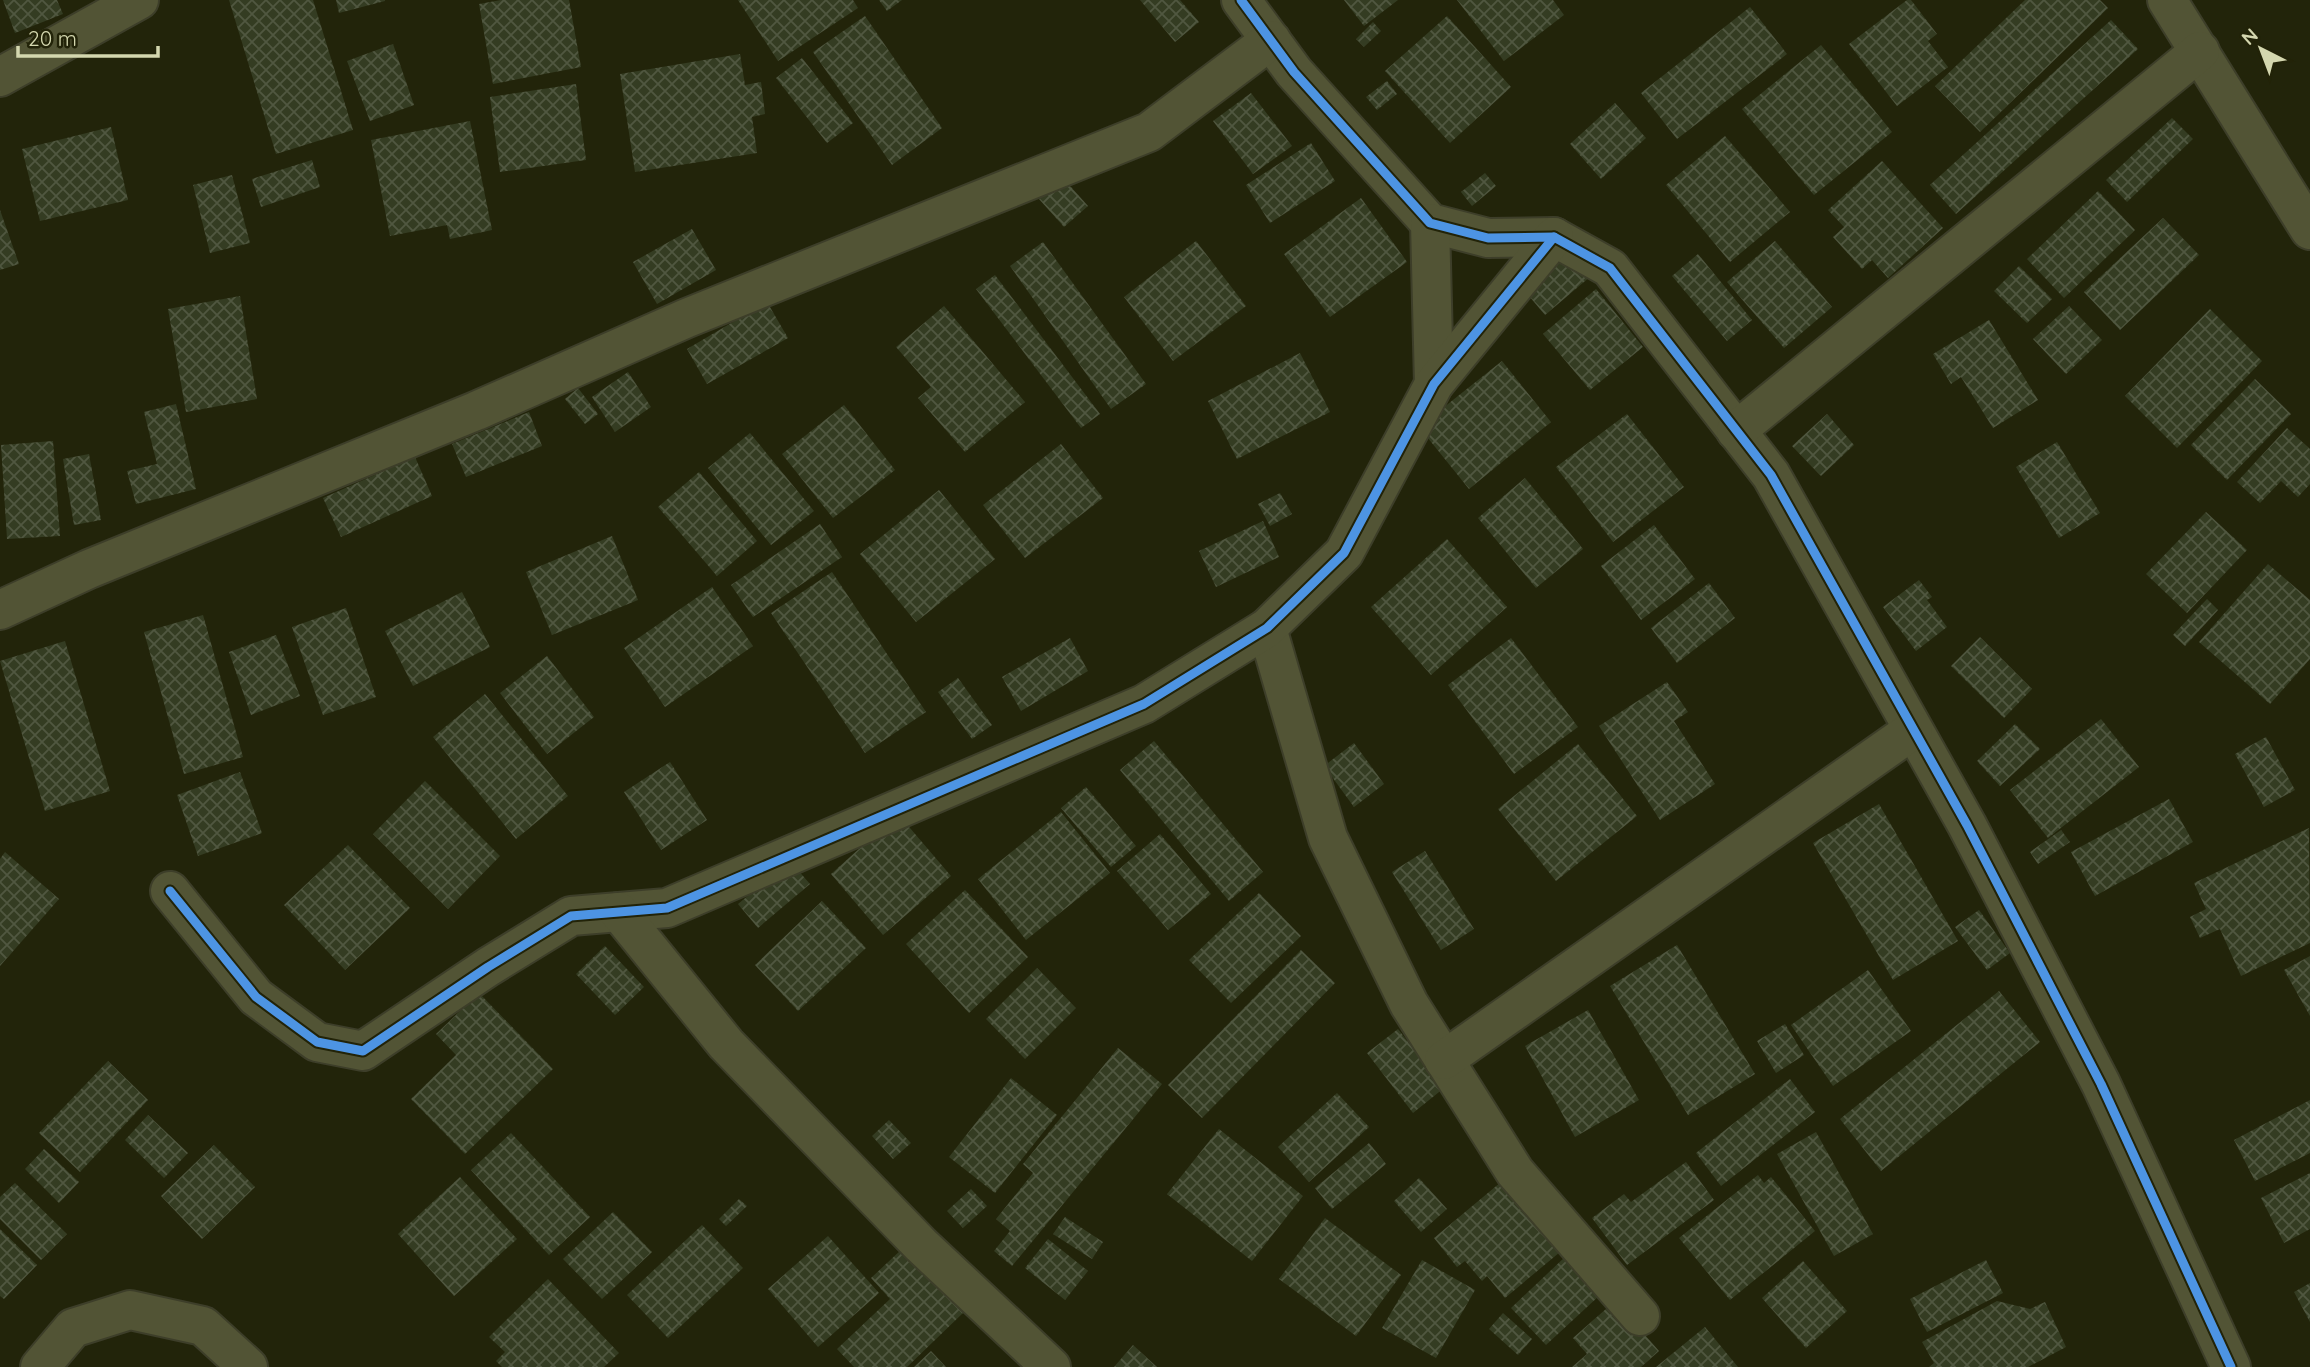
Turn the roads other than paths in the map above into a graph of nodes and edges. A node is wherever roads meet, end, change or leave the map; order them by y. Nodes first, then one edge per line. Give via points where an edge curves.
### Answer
1 (139, 0) edge
2 (1241, 0) edge
3 (2167, 0) edge
4 (1271, 40) junction
5 (2200, 51) junction
6 (0, 76) edge
7 (1430, 223) junction
8 (2310, 230) edge
9 (1554, 237) junction
10 (1434, 384) junction
11 (1736, 431) junction
12 (0, 610) edge
13 (1267, 628) junction
14 (1913, 730) junction
15 (170, 891) dead end
16 (619, 912) junction
17 (1444, 1060) junction
18 (1640, 1316) dead end
19 (40, 1367) edge
20 (248, 1367) edge
21 (1051, 1367) edge
22 (2231, 1367) edge

1 - 6 street
2 - 4 street
3 - 5 street
4 - 7 street via 1294,72
4 - 12 street via 1149,132 687,318
5 - 8 street
5 - 11 street
7 - 9 street via 1488,238
7 - 10 street
9 - 10 street
9 - 11 street via 1610,268
10 - 13 street via 1344,553
11 - 14 street via 1770,475
13 - 16 street via 1144,704 667,908
13 - 17 street via 1328,838 1409,1004
14 - 17 street
14 - 22 street via 2101,1084
15 - 16 street via 256,997 317,1042 363,1051 571,916
16 - 21 street via 726,1044 922,1245
17 - 18 street via 1515,1172
19 - 20 street via 73,1328 130,1310 203,1326

